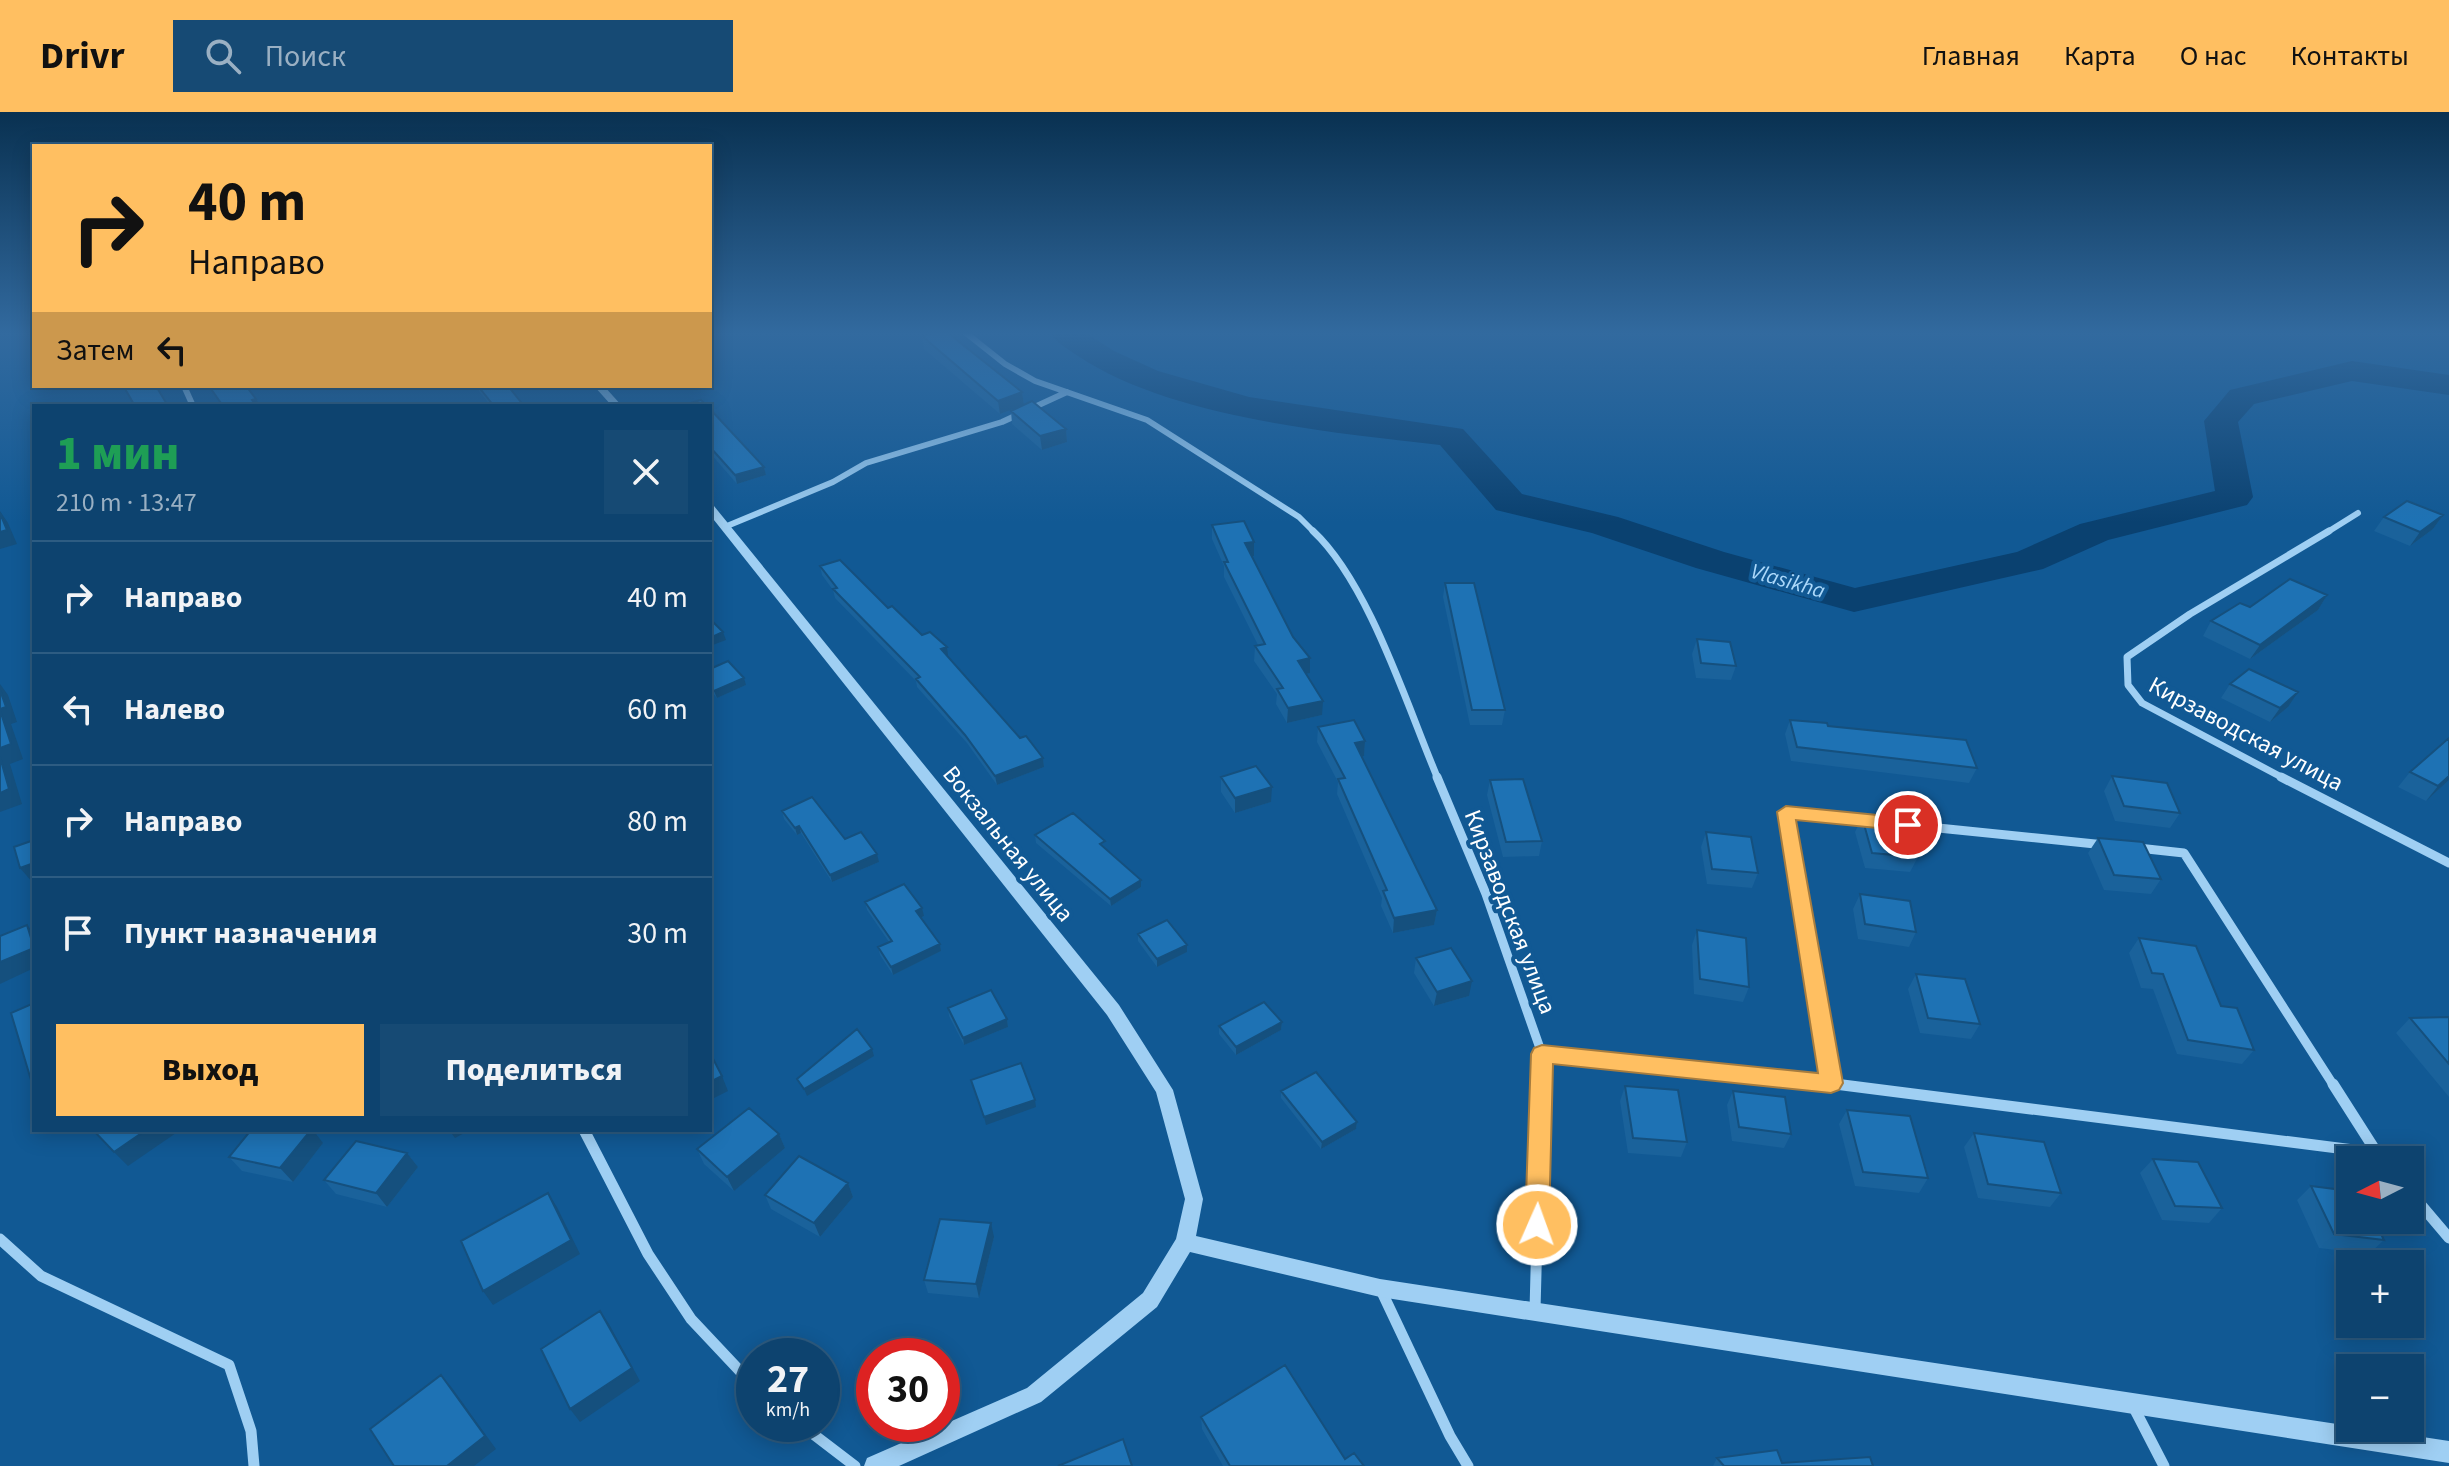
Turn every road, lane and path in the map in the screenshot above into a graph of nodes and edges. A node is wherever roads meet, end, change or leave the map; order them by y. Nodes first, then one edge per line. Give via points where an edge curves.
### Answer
1 (1058, 396) edge
2 (1079, 396) edge
3 (712, 510) edge
4 (2358, 513) dead end
5 (727, 526) junction
6 (1878, 822) edge
7 (1893, 823) edge
8 (2449, 863) edge
9 (1542, 1054) junction
10 (1831, 1083) junction
11 (585, 1132) edge
12 (2373, 1146) edge
13 (2336, 1151) edge
14 (2424, 1209) edge
15 (2449, 1238) edge
16 (0, 1239) edge
17 (1185, 1242) junction
18 (1380, 1288) junction
19 (1535, 1311) junction
20 (736, 1367) edge
21 (2132, 1403) junction
22 (824, 1442) edge
23 (2449, 1452) edge
24 (254, 1466) edge
25 (855, 1466) edge
26 (875, 1466) edge
27 (1468, 1466) edge
28 (2164, 1466) edge

1 - 5 street via 1002,422 866,463
2 - 9 street, Кирзаводская улица via 1147,420 1299,517 1334,550 1365,605 1486,894
3 - 5 street, Вокзальная улица
4 - 8 street, Кирзаводская улица via 2127,657 2125,686 2158,715
5 - 17 street, Вокзальная улица via 1113,1010 1164,1090 1194,1199
6 - 10 street via 1786,812
7 - 12 street via 2184,853
9 - 10 street
9 - 19 street, Кирзаводская улица
10 - 13 street
11 - 20 street via 648,1254 691,1319
14 - 15 street
16 - 24 street via 41,1276 229,1365 251,1431
17 - 18 street
17 - 26 street, Вокзальная улица via 1150,1300 1034,1395
18 - 19 street
18 - 27 street
19 - 21 street
21 - 23 street
21 - 28 street
22 - 25 street

